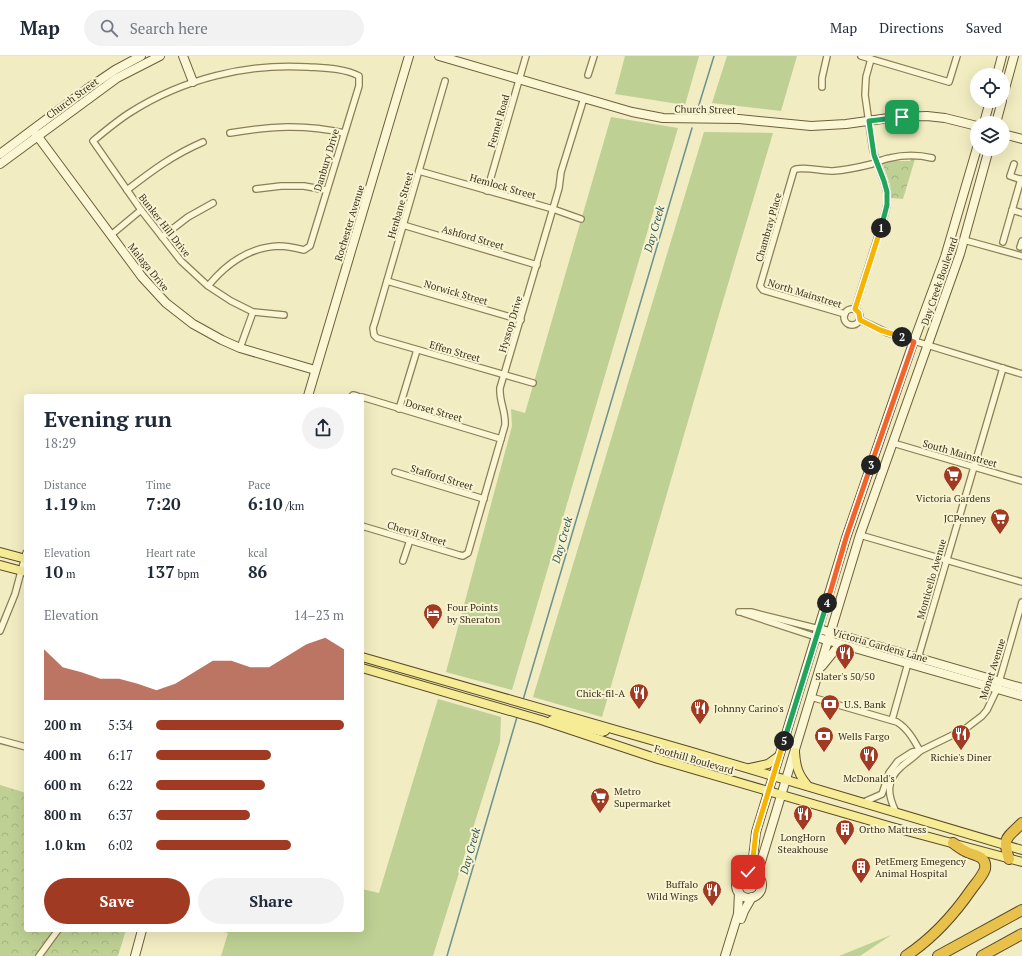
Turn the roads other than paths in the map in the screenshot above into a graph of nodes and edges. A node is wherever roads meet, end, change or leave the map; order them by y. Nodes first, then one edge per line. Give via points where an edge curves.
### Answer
1 (141, 56) edge
2 (160, 56) edge
3 (183, 56) edge
4 (409, 56) edge
5 (439, 56) edge
6 (526, 56) edge
7 (594, 56) edge
8 (827, 56) edge
9 (861, 56) edge
10 (957, 56) edge
11 (1002, 56) edge
12 (1014, 56) edge
13 (455, 58) edge
14 (871, 59) junction
15 (999, 68) edge
16 (1010, 71) edge
17 (588, 76) dead end
18 (519, 79) junction
19 (445, 81) dead end
20 (194, 82) junction
21 (822, 87) dead end
22 (584, 98) junction
23 (869, 121) junction
24 (970, 124) edge
25 (35, 133) junction
26 (230, 133) dead end
27 (344, 133) junction
28 (1010, 136) edge
29 (1022, 139) edge
30 (204, 142) dead end
31 (0, 154) edge
32 (975, 156) edge
33 (987, 156) edge
34 (932, 158) dead end
35 (876, 162) junction
36 (0, 164) edge
37 (1014, 164) dead end
38 (419, 171) junction
39 (1022, 180) edge
40 (256, 189) dead end
41 (127, 190) junction
42 (326, 190) junction
43 (487, 191) junction
44 (213, 203) dead end
45 (553, 209) junction
46 (141, 210) junction
47 (1012, 210) junction
48 (1022, 213) edge
49 (581, 219) dead end
50 (404, 226) junction
51 (111, 235) junction
52 (162, 237) junction
53 (964, 240) junction
54 (1003, 242) dead end
55 (1022, 256) edge
56 (537, 265) junction
57 (387, 281) junction
58 (208, 286) junction
59 (761, 288) joint
60 (855, 309) junction
61 (253, 312) junction
62 (844, 314) junction
63 (284, 315) dead end
64 (520, 320) junction
65 (860, 320) junction
66 (374, 335) joint
67 (914, 342) junction
68 (927, 346) junction
69 (240, 348) junction
70 (417, 350) junction
71 (1003, 368) junction
72 (315, 370) junction
73 (1022, 374) edge
74 (504, 375) junction
75 (533, 383) dead end
76 (309, 394) edge
77 (364, 398) edge
78 (399, 409) junction
79 (888, 414) junction
80 (501, 439) junction
81 (893, 443) junction
82 (870, 467) junction
83 (974, 467) junction
84 (395, 472) dead end
85 (1022, 481) edge
86 (484, 499) junction
87 (364, 527) edge
88 (860, 535) junction
89 (410, 540) junction
90 (0, 552) edge
91 (466, 555) joint
92 (24, 557) edge
93 (946, 560) junction
94 (403, 561) dead end
95 (0, 564) edge
96 (24, 571) edge
97 (1022, 582) edge
98 (1022, 602) edge
99 (0, 631) edge
100 (818, 633) junction
101 (829, 636) junction
102 (849, 646) junction
103 (364, 658) edge
104 (918, 658) junction
105 (908, 663) junction
106 (364, 669) edge
107 (820, 670) junction
108 (998, 685) junction
109 (1022, 688) edge
110 (1022, 696) edge
111 (811, 697) junction
112 (541, 720) junction
113 (892, 720) junction
114 (607, 728) junction
115 (0, 740) edge
116 (24, 746) edge
117 (920, 751) junction
118 (795, 752) junction
119 (779, 756) junction
120 (749, 769) junction
121 (773, 776) junction
122 (786, 780) junction
123 (809, 786) junction
124 (769, 791) junction
125 (781, 795) junction
126 (864, 802) junction
127 (896, 812) junction
128 (1022, 823) edge
129 (953, 843) junction
130 (1005, 845) junction
131 (1022, 850) edge
132 (1009, 859) junction
133 (1022, 862) edge
134 (748, 872) junction
135 (757, 875) junction
136 (739, 892) junction
137 (752, 897) junction
138 (1022, 910) edge
139 (57, 932) edge
140 (141, 932) edge
141 (1022, 934) edge
142 (39, 956) edge
143 (135, 956) edge
144 (725, 956) edge
145 (730, 956) edge
146 (906, 956) edge
147 (938, 956) edge
148 (982, 956) edge

1 - 25 main road, Church Street via 115,70 69,102
2 - 25 main road, Church Street via 117,78
3 - 20 main road
4 - 72 main road, Rochester Avenue
5 - 13 main road, Church Street
6 - 18 street, Fennel Road
7 - 17 street
8 - 21 street
9 - 14 street
10 - 14 street via 949,82
11 - 15 main road
12 - 16 main road
13 - 18 main road, Church Street
14 - 23 street via 865,89
18 - 22 main road, Church Street
18 - 43 street, Fennel Road
19 - 38 street, Henbane Street
20 - 27 street, Danbury Drive via 259,68 292,66 353,73 359,76 359,86
20 - 41 street, Bunker Hill Drive via 147,102 93,141
22 - 23 main road, Church Street via 663,118 739,119 811,126
22 - 45 street, Hyssop Drive via 561,172 561,183
23 - 24 main road, Church Street via 922,116
23 - 35 street
25 - 31 main road, Church Street
25 - 36 main road, Church Street
25 - 51 main road, Malaga Drive
26 - 27 street via 290,126
27 - 42 street, Danbury Drive
28 - 29 main road
30 - 41 street via 161,164
32 - 67 main road, Day Creek Boulevard via 945,257
33 - 53 main road, Day Creek Boulevard
34 - 35 street via 897,156
35 - 59 street, Chambray Place via 832,171 799,168 794,170
35 - 60 street via 885,184 887,205
37 - 39 street via 1010,176
38 - 43 street, Hemlock Street
38 - 50 street, Henbane Street
39 - 47 street
40 - 42 street via 304,186
41 - 46 street, Bunker Hill Drive
42 - 58 street, Danbury Drive via 312,241 307,248 304,250 280,246 250,252 232,262
43 - 45 street, Hemlock Street
44 - 52 street
45 - 49 street, Hemlock Street
45 - 56 street, Hyssop Drive
46 - 51 street
46 - 52 street, Bunker Hill Drive
47 - 48 street
47 - 54 street
50 - 56 street, Ashford Street
50 - 57 street, Henbane Street
51 - 69 main road, Malaga Drive via 142,277 166,303 193,324
52 - 58 street, Bunker Hill Drive via 181,261
53 - 55 street
53 - 68 main road, Day Creek Boulevard
56 - 64 street, Hyssop Drive
57 - 64 street, Norwick Street
57 - 66 street, Henbane Street via 373,328
58 - 61 street, Bunker Hill Drive
59 - 62 street, North Mainstreet
60 - 62 street
60 - 65 street
61 - 63 street, Bunker Hill Drive
61 - 69 street
62 - 65 street via 846,322 850,325 857,324
64 - 74 street, Hyssop Drive
65 - 67 street
66 - 70 street, Effen Street
67 - 68 street
67 - 79 main road, Day Creek Boulevard
68 - 71 street
68 - 81 main road, Day Creek Boulevard
69 - 72 main road, Malaga Drive
70 - 74 street, Effen Street
70 - 78 street
71 - 73 street
71 - 83 street, Monticello Avenue
72 - 76 main road, Rochester Avenue
74 - 75 street, Effen Street
74 - 80 street, Hyssop Drive via 500,397 506,420
77 - 78 street, Dorset Street
78 - 80 street, Dorset Street
79 - 81 main road via 887,435
79 - 82 main road, Day Creek Boulevard
80 - 86 street, Hyssop Drive
81 - 82 main road via 884,449
81 - 83 street, South Mainstreet
81 - 88 main road, Day Creek Boulevard
82 - 100 main road, Day Creek Boulevard
83 - 85 street, South Mainstreet
83 - 93 street, Monticello Avenue
84 - 86 street, Stafford Street
86 - 91 street, Hyssop Drive
87 - 89 street, Chervil Street
88 - 93 street
88 - 101 main road, Day Creek Boulevard
89 - 91 street, Chervil Street via 459,556
89 - 94 street
90 - 92 main road
93 - 97 street
93 - 104 street, Monticello Avenue
95 - 96 main road
96 - 99 street
98 - 108 street, Monet Avenue
100 - 100 street, Victoria Gardens Lane via 751,612 739,612 752,617
100 - 101 main road, Victoria Gardens Lane
100 - 119 main road, Day Creek Boulevard
101 - 102 main road, Victoria Gardens Lane
101 - 104 main road, Victoria Gardens Lane
101 - 107 main road, Day Creek Boulevard
102 - 105 main road, Victoria Gardens Lane
102 - 107 main road via 835,650
103 - 114 main road, Foothill Boulevard
104 - 108 main road, Victoria Gardens Lane
105 - 108 main road, Victoria Gardens Lane
105 - 113 street
106 - 112 main road, Foothill Boulevard
107 - 111 main road, Day Creek Boulevard
108 - 109 main road, Victoria Gardens Lane
108 - 110 main road, Victoria Gardens Lane
108 - 117 street, Monet Avenue via 987,710 975,722
111 - 113 street
111 - 118 main road, Day Creek Boulevard
112 - 114 main road via 556,719 602,732
112 - 124 main road, Foothill Boulevard via 653,757
113 - 117 street via 904,726
114 - 120 main road, Foothill Boulevard
115 - 116 street
117 - 126 street, Monet Avenue via 912,752 898,761 889,773 882,794
117 - 127 street, Monet Avenue via 897,771 892,780 889,795
118 - 122 main road, Day Creek Boulevard
118 - 123 main road via 796,767
119 - 120 main road via 768,764
119 - 121 main road, Day Creek Boulevard
120 - 121 main road, Foothill Boulevard
121 - 122 main road, Foothill Boulevard
121 - 124 main road, Day Creek Boulevard
122 - 123 main road, Foothill Boulevard
122 - 125 main road, Day Creek Boulevard
123 - 126 main road, Foothill Boulevard
124 - 125 main road, Foothill Boulevard
124 - 134 main road, Day Creek Boulevard via 756,832 753,858
125 - 129 main road, Foothill Boulevard
125 - 135 main road, Day Creek Boulevard
126 - 127 main road, Foothill Boulevard
127 - 130 main road, Foothill Boulevard
128 - 130 highway via 1007,837
129 - 132 main road, Foothill Boulevard
129 - 146 highway via 964,851 982,858 985,869 950,918 934,935
130 - 131 main road, Foothill Boulevard
130 - 132 highway
132 - 133 main road, Foothill Boulevard
134 - 135 main road
134 - 136 main road via 737,880 736,887
135 - 137 main road via 761,886 758,894
136 - 137 main road via 745,897
136 - 144 main road via 738,914
137 - 145 main road via 742,915
138 - 147 highway
139 - 142 street
140 - 143 main road
141 - 148 highway

